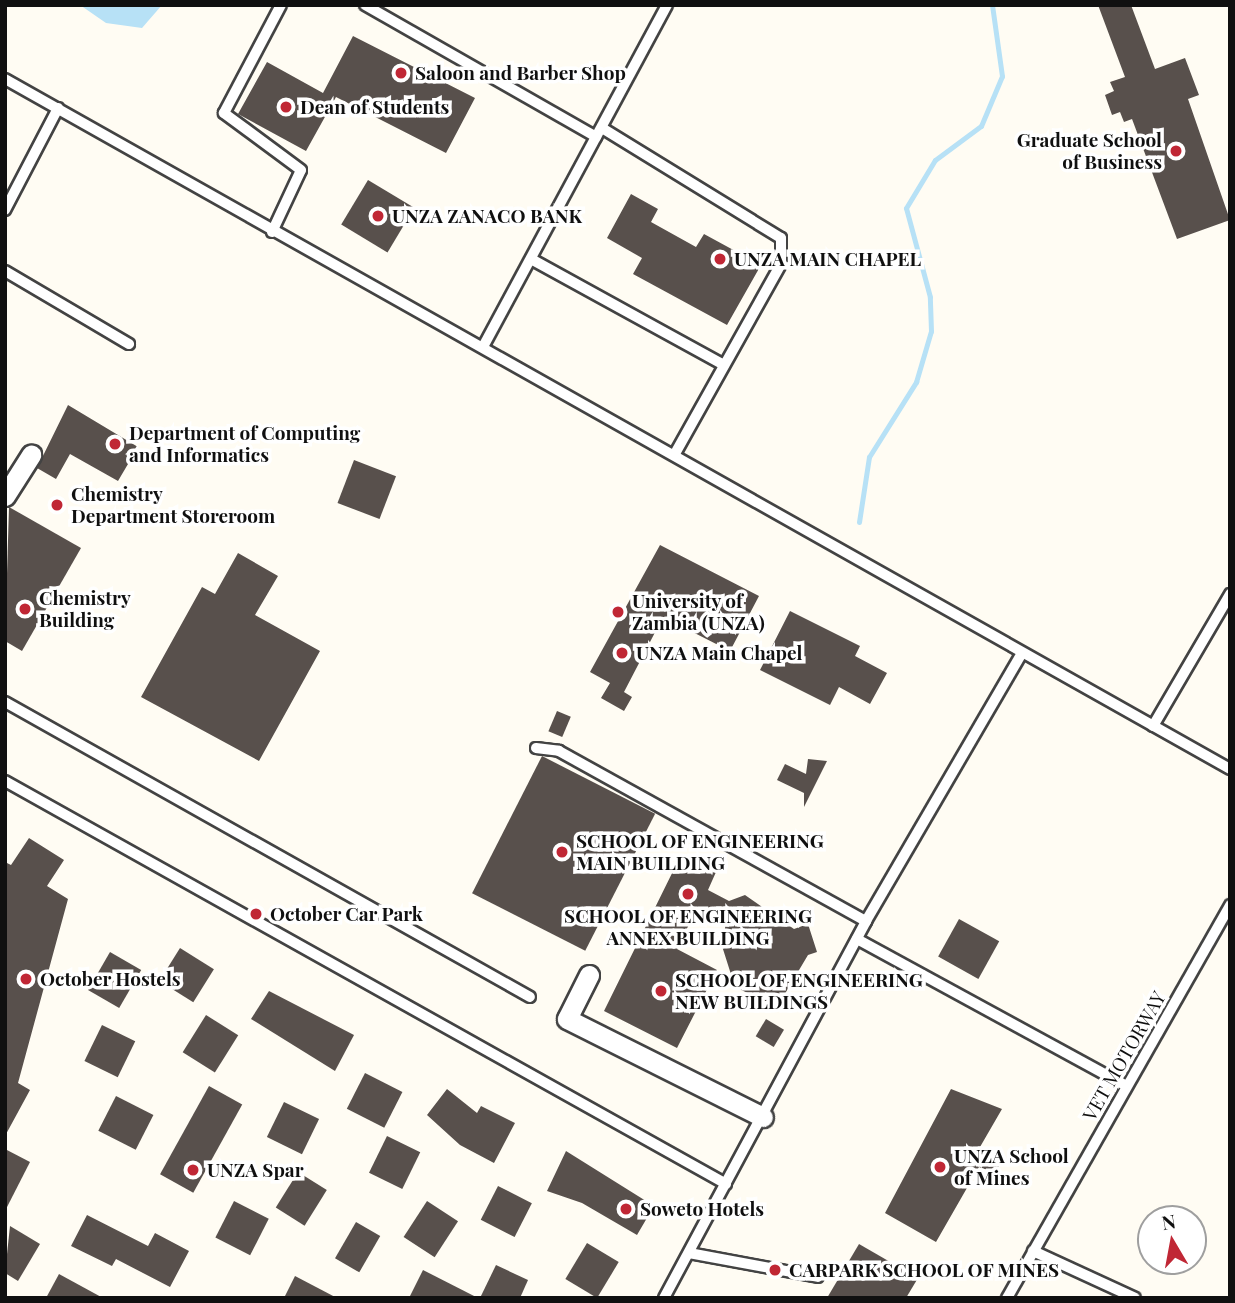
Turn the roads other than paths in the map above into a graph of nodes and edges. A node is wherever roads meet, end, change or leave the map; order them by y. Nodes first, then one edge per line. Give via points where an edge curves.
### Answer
1 (281, 5) edge
2 (365, 5) edge
3 (667, 5) edge
4 (5, 79) edge
5 (58, 108) junction
6 (599, 133) junction
7 (5, 210) edge
8 (272, 232) junction
9 (531, 259) junction
10 (5, 271) edge
11 (129, 344) dead end
12 (484, 345) junction
13 (724, 365) junction
14 (675, 454) junction
15 (31, 455) dead end
16 (5, 496) edge
17 (1230, 594) edge
18 (1022, 653) junction
19 (5, 702) edge
20 (1153, 726) junction
21 (536, 748) dead end
22 (1230, 769) edge
23 (5, 781) edge
24 (1230, 905) edge
25 (866, 921) junction
26 (857, 939) junction
27 (589, 975) dead end
28 (530, 997) dead end
29 (1127, 1086) junction
30 (763, 1117) junction
31 (726, 1184) junction
32 (1033, 1251) junction
33 (689, 1253) junction
34 (818, 1277) dead end
35 (664, 1298) edge
36 (1007, 1298) edge
37 (1135, 1298) edge

1 - 8 lane via 224,113 301,170
2 - 6 lane
3 - 6 lane
4 - 5 lane
5 - 7 lane
5 - 8 lane
6 - 9 lane
6 - 13 lane via 780,238 780,264
8 - 12 lane
9 - 12 lane
9 - 13 lane
10 - 11 lane
12 - 14 lane
13 - 14 lane
14 - 18 lane
15 - 16 street
17 - 20 lane
18 - 20 lane
18 - 25 lane
19 - 28 lane
20 - 22 lane
21 - 25 lane via 559,751
23 - 31 lane
24 - 29 lane, VET MOTORWAY
25 - 26 lane
26 - 29 lane
26 - 30 lane
27 - 30 street via 567,1019
29 - 32 lane, VET MOTORWAY
30 - 31 lane
31 - 33 lane
32 - 36 lane, VET MOTORWAY
32 - 37 lane
33 - 34 lane
33 - 35 lane

